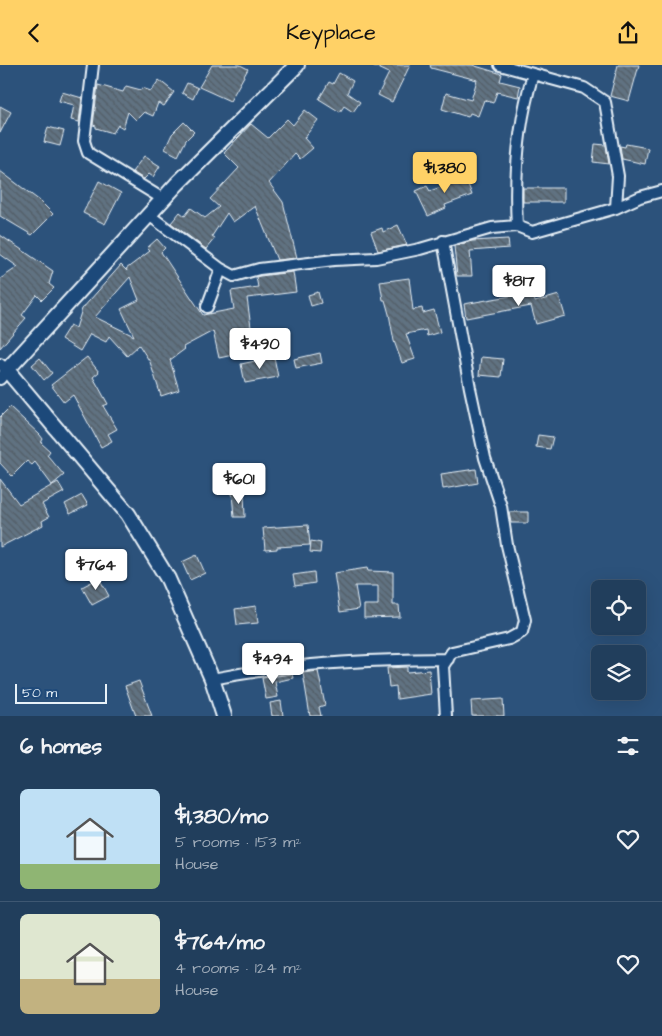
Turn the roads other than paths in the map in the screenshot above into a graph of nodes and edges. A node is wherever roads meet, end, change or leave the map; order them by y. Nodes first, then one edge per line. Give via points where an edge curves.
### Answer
1 (93, 65) edge
2 (297, 65) edge
3 (500, 65) edge
4 (534, 74) junction
5 (662, 191) edge
6 (163, 199) junction
7 (616, 208) junction
8 (149, 215) junction
9 (517, 226) junction
10 (443, 241) junction
11 (221, 269) junction
12 (207, 307) dead end
13 (2, 371) edge
14 (448, 659) junction
15 (212, 679) junction
16 (224, 716) edge
17 (446, 716) edge

1 - 6 street via 84,141 88,153
2 - 6 street
3 - 4 street
4 - 7 street via 584,88 605,102 618,175
4 - 9 street via 524,106 516,164
5 - 7 street
6 - 8 street
7 - 9 street via 532,232
8 - 11 street
8 - 13 street
9 - 10 street via 492,228
10 - 11 street via 376,258 334,259 258,269 234,276
10 - 14 street via 470,388 501,507 525,620 522,631 509,639 452,652
11 - 12 street
13 - 15 street via 128,514 168,579
14 - 15 street via 350,660 265,669
14 - 17 street via 443,666
15 - 16 street

